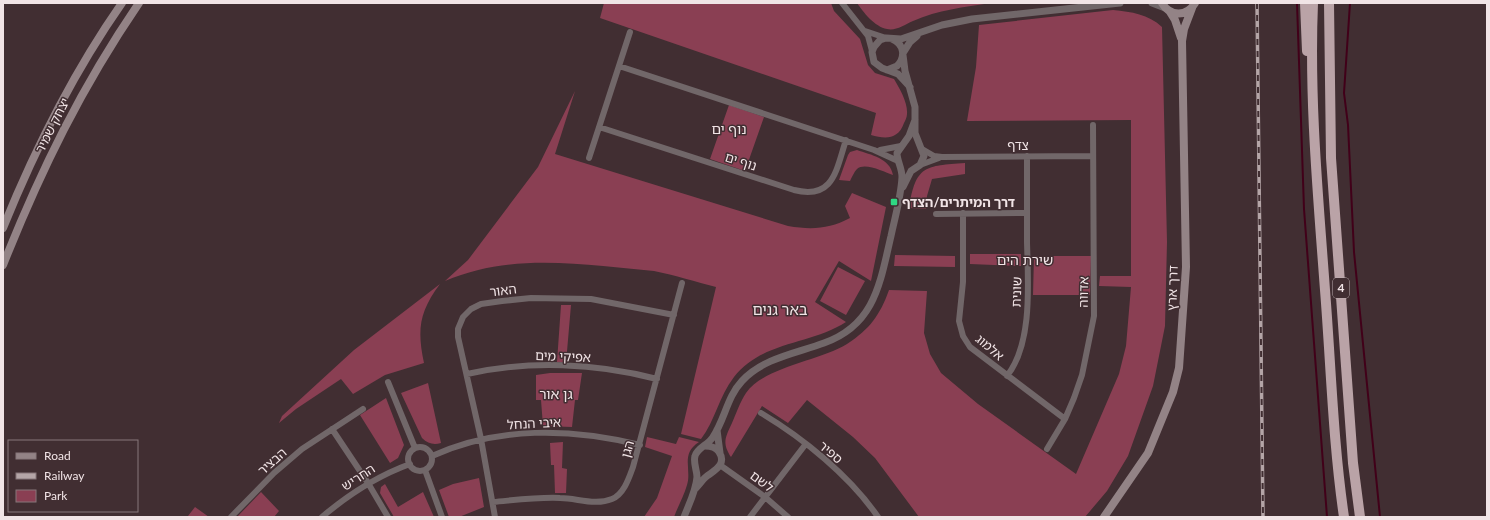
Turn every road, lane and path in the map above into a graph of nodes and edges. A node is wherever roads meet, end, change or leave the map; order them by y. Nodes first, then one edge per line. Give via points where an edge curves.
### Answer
1 (122, 3) edge
2 (139, 3) edge
3 (842, 3) edge
4 (1120, 3) edge
5 (1152, 3) edge
6 (1305, 3) edge
7 (1313, 3) edge
8 (1329, 3) edge
9 (1334, 3) edge
10 (1193, 6) edge
11 (1166, 8) edge
12 (925, 30) junction
13 (865, 31) junction
14 (630, 32) dead end
15 (889, 38) junction
16 (1182, 41) junction
17 (872, 52) junction
18 (903, 54) junction
19 (1329, 59) junction
20 (619, 66) junction
21 (886, 70) junction
22 (910, 88) junction
23 (915, 120) junction
24 (1093, 125) dead end
25 (599, 127) junction
26 (846, 140) junction
27 (1315, 141) junction
28 (902, 145) junction
29 (921, 147) junction
30 (874, 150) junction
31 (1027, 156) junction
32 (1093, 156) junction
33 (942, 157) junction
34 (589, 158) dead end
35 (899, 162) junction
36 (917, 166) junction
37 (899, 198) junction
38 (1027, 213) junction
39 (936, 214) dead end
40 (963, 214) junction
41 (3, 228) edge
42 (3, 266) edge
43 (682, 283) dead end
44 (674, 315) junction
45 (467, 374) junction
46 (1007, 376) junction
47 (657, 379) junction
48 (388, 382) dead end
49 (363, 409) dead end
50 (761, 413) dead end
51 (1065, 419) junction
52 (332, 429) junction
53 (717, 430) junction
54 (481, 439) junction
55 (640, 445) junction
56 (805, 445) junction
57 (705, 446) junction
58 (416, 448) junction
59 (1047, 449) dead end
60 (720, 453) junction
61 (432, 456) junction
62 (694, 463) junction
63 (410, 464) junction
64 (720, 465) junction
65 (425, 470) junction
66 (711, 472) junction
67 (368, 483) junction
68 (695, 490) junction
69 (765, 497) junction
70 (493, 502) junction
71 (232, 517) edge
72 (322, 517) edge
73 (388, 517) edge
74 (442, 517) edge
75 (495, 517) edge
76 (684, 517) edge
77 (750, 517) edge
78 (788, 517) edge
79 (878, 517) edge
80 (1104, 517) edge
81 (1344, 517) edge
82 (1360, 517) edge

1 - 41 main road, יצחק שמיר via 60,104 24,177
2 - 42 main road, יצחק שמיר via 83,91 58,138
3 - 13 street
4 - 12 street via 978,18
5 - 11 street
6 - 27 highway via 1308,89
7 - 27 highway, 4
8 - 19 highway, 4
9 - 19 highway
10 - 11 main road via 1182,14
10 - 16 main road, דרך ארץ
11 - 16 main road, דרך ארץ via 1175,20
12 - 15 street via 901,39
12 - 18 street via 910,42
13 - 15 street
13 - 17 street
14 - 20 street
15 - 17 street via 876,43
15 - 18 street via 902,47
16 - 80 main road, דרך ארץ via 1186,267 1180,368 1148,454
17 - 21 street via 877,66
18 - 21 street via 897,66
18 - 22 street
19 - 82 highway, 4 via 1332,166 1353,463
20 - 25 street
20 - 26 street
21 - 22 street via 898,74
22 - 23 street via 915,107
23 - 28 street via 909,136
23 - 29 street via 915,132
24 - 32 street, אדווה
25 - 26 street, נוף ים via 809,193 822,190 832,180
25 - 34 street
26 - 30 street
27 - 81 highway, 4
28 - 29 street via 913,142
28 - 30 street
28 - 35 street via 898,153
29 - 33 street, צדף via 934,156
29 - 36 street via 924,156
30 - 35 street
31 - 32 street, צדף
31 - 33 street, צדף
31 - 38 street, שונית
32 - 51 street, אדווה via 1094,316 1082,375
33 - 36 street, צדף
35 - 36 street via 907,168
35 - 37 street via 902,175
36 - 37 street via 908,176
37 - 53 street via 879,285 864,316 833,339 776,360 748,375 736,387
38 - 40 street
38 - 46 street, שונית via 1026,314 1020,352
39 - 40 street
40 - 46 street, אלמוג via 960,321 962,336 970,346
43 - 44 street, הגן
44 - 45 street, האור via 591,298 531,298 481,304 463,317 458,329
44 - 47 street, הגן
45 - 47 street, אפיקי מים via 502,368 561,365 632,372
45 - 54 street, האור
46 - 51 street, אלמוג
47 - 55 street, הגן
48 - 58 street
49 - 52 street, הבציר
50 - 56 street, ספיר
51 - 59 street, אדווה
52 - 67 street
52 - 71 street, הבציר via 302,449 274,473
53 - 57 street
53 - 60 street
54 - 55 street, איבי הנחל via 512,434 583,433
54 - 61 street, איבי הנחל
54 - 70 street
55 - 70 street, הגן via 627,484 613,499 599,502 542,498
56 - 69 street
56 - 79 street, ספיר via 845,478
57 - 60 street via 712,446
57 - 62 street via 698,449
58 - 61 street via 426,448
58 - 63 street via 409,457
60 - 64 street
61 - 65 street via 430,466
62 - 66 street via 700,470
62 - 68 street via 697,475
63 - 65 street via 418,470
63 - 67 street, החריש via 387,472
64 - 66 street
64 - 69 street, לשם
65 - 74 street
66 - 68 street
67 - 72 street, החריש
67 - 73 street
68 - 76 street
69 - 77 street
69 - 78 street, לשם
70 - 75 street

